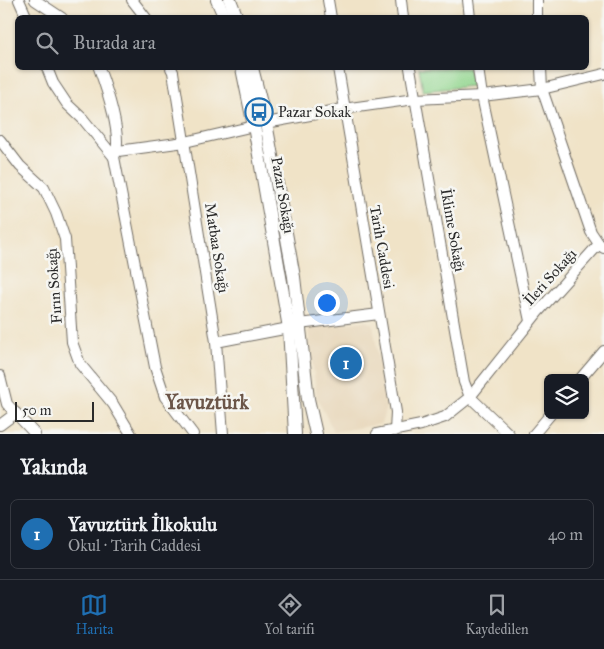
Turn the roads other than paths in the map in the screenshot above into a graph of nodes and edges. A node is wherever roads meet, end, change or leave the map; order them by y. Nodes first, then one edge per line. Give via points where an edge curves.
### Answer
1 (19, 0) edge
2 (35, 0) edge
3 (132, 0) edge
4 (217, 0) edge
5 (230, 0) edge
6 (328, 0) edge
7 (401, 0) edge
8 (468, 0) edge
9 (537, 0) edge
10 (25, 15) edge
11 (58, 15) edge
12 (144, 15) edge
13 (224, 15) edge
14 (237, 15) edge
15 (330, 15) edge
16 (403, 15) edge
17 (470, 15) edge
18 (537, 15) edge
19 (48, 70) edge
20 (100, 70) edge
21 (172, 70) edge
22 (243, 70) edge
23 (252, 70) edge
24 (338, 70) edge
25 (410, 70) edge
26 (478, 70) edge
27 (541, 70) edge
28 (604, 74) edge
29 (542, 89) junction
30 (482, 96) junction
31 (414, 99) junction
32 (343, 109) junction
33 (260, 124) junction
34 (0, 140) edge
35 (185, 142) junction
36 (116, 154) junction
37 (602, 246) edge
38 (378, 314) junction
39 (530, 321) junction
40 (294, 326) junction
41 (216, 342) junction
42 (604, 351) edge
43 (584, 374) edge
44 (0, 376) edge
45 (470, 396) junction
46 (16, 413) junction
47 (547, 419) edge
48 (0, 425) edge
49 (395, 431) junction
50 (35, 434) edge
51 (131, 434) edge
52 (193, 434) edge
53 (223, 434) edge
54 (295, 434) edge
55 (316, 434) edge
56 (377, 434) edge
57 (509, 434) edge
58 (534, 434) edge

1 - 10 street
2 - 11 street
3 - 12 street
4 - 13 main road
5 - 14 main road
6 - 15 street
7 - 16 street
8 - 17 street
9 - 18 street
19 - 36 street via 66,104
20 - 36 street via 114,118
21 - 35 street, Matbaa Sokağı
22 - 33 main road, Pazar Sokağı
23 - 33 main road, Pazar Sokağı
24 - 32 street, Tarih Caddesi
25 - 31 street, İklime Sokağı
26 - 30 street
27 - 29 street, İleri Sokağı
28 - 29 street
29 - 30 street
29 - 37 street, İleri Sokağı via 591,232
30 - 31 street
30 - 39 street
31 - 32 street
31 - 45 street, İklime Sokağı via 464,382
32 - 33 street
32 - 38 street, Tarih Caddesi
33 - 35 street
33 - 40 main road, Pazar Sokağı
34 - 51 street, Fırın Sokağı via 20,166 44,188 56,213 65,239 72,342 80,364 114,404
35 - 36 street
35 - 41 street, Matbaa Sokağı
36 - 52 street via 155,367 165,397
37 - 39 street, İleri Sokağı
38 - 40 street
38 - 49 street, Tarih Caddesi via 396,412
39 - 45 street, İleri Sokağı
40 - 41 street
40 - 54 main road, Pazar Sokağı
40 - 55 main road, Pazar Sokağı
41 - 53 street, Matbaa Sokağı
42 - 43 street
44 - 46 street via 7,404
45 - 49 street, İleri Sokağı via 445,417
45 - 57 street
46 - 48 street
46 - 50 street
47 - 58 street
49 - 56 street, İleri Sokağı

